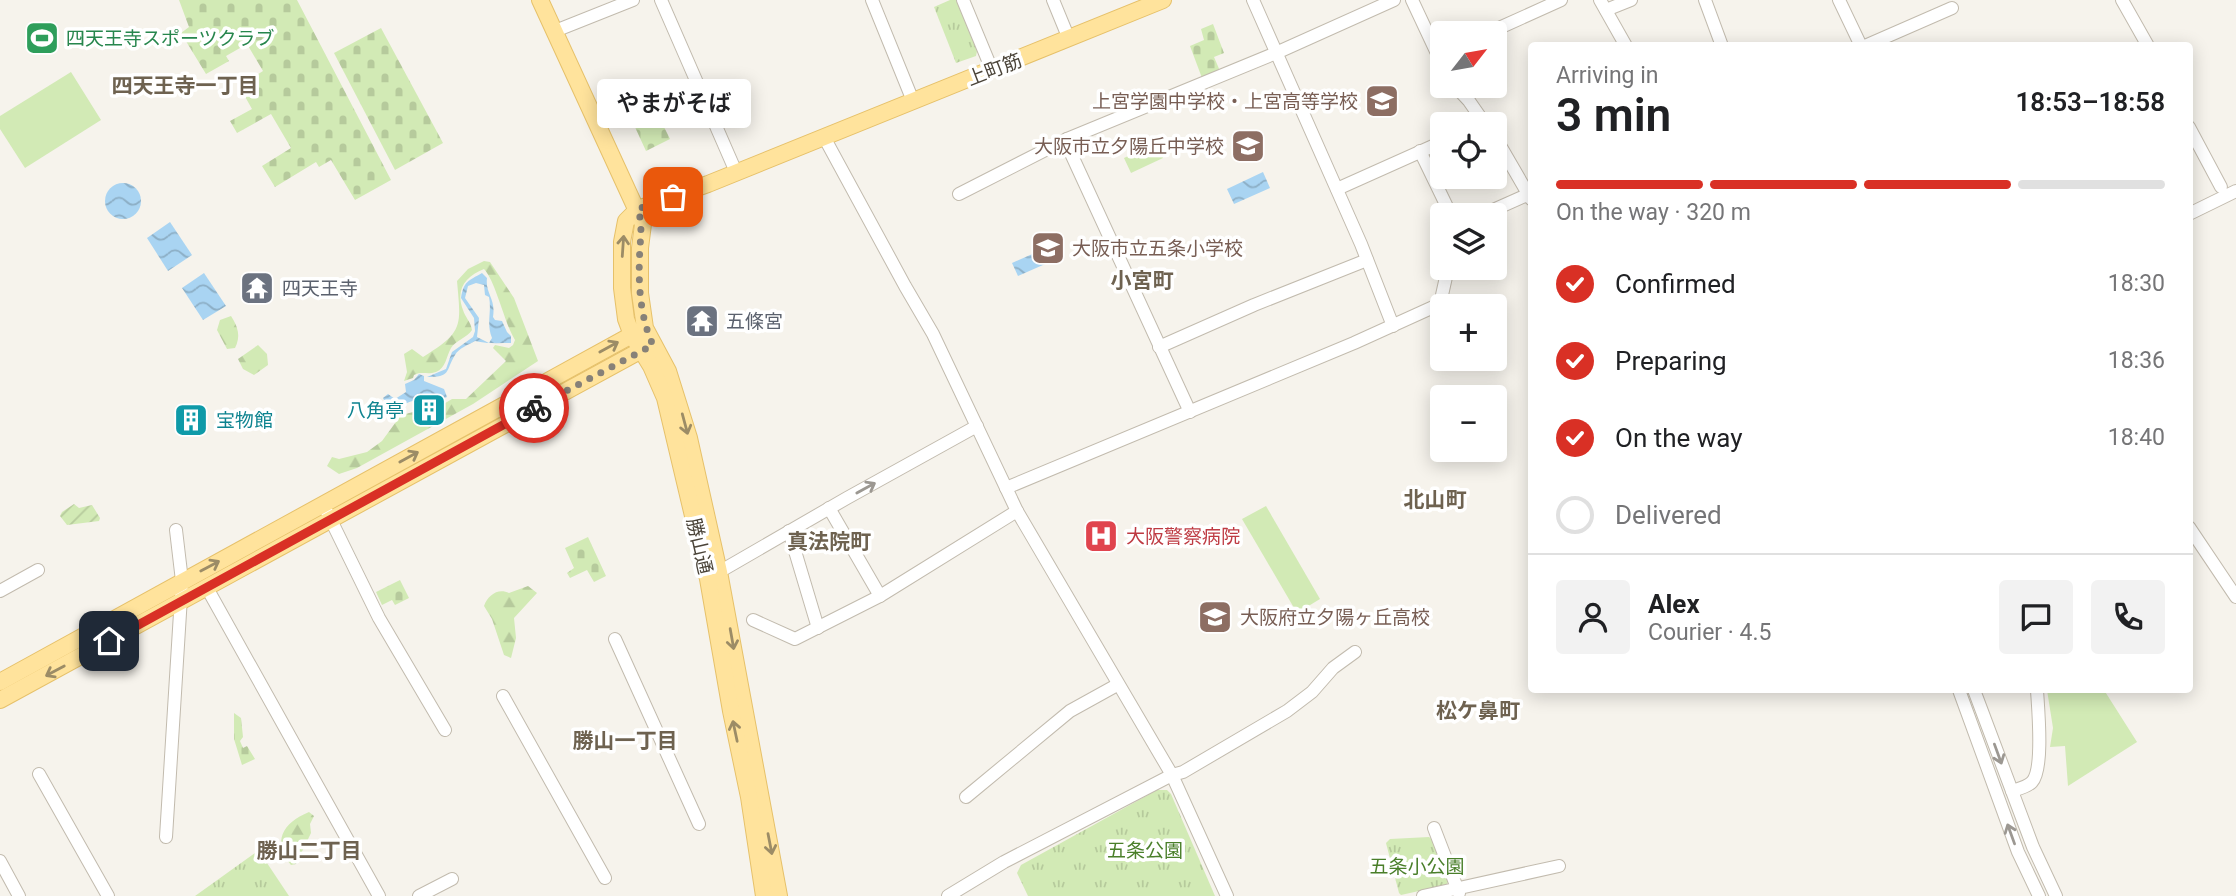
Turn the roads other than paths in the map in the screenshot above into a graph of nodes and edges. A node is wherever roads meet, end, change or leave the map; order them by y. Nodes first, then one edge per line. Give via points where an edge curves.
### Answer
1 (540, 0) edge
2 (634, 0) edge
3 (661, 0) edge
4 (872, 0) edge
5 (963, 0) edge
6 (1053, 0) edge
7 (1163, 0) edge
8 (1253, 0) edge
9 (1394, 0) edge
10 (1412, 0) edge
11 (1561, 0) edge
12 (1631, 0) edge
13 (1705, 0) edge
14 (1839, 0) edge
15 (2122, 0) edge
16 (1603, 5) edge
17 (1133, 6) edge
18 (1952, 8) dead end
19 (1507, 24) edge
20 (555, 31) junction
21 (1430, 37) edge
22 (1069, 39) junction
23 (1624, 42) edge
24 (1721, 42) edge
25 (1861, 42) edge
26 (1872, 42) edge
27 (2146, 42) edge
28 (1276, 53) junction
29 (992, 70) junction
30 (913, 101) junction
31 (2193, 134) edge
32 (824, 137) junction
33 (1068, 139) junction
34 (1430, 147) edge
35 (1420, 151) junction
36 (1507, 155) edge
37 (736, 172) junction
38 (2221, 187) dead end
39 (1337, 190) junction
40 (2236, 191) edge
41 (959, 194) dead end
42 (1528, 195) edge
43 (1528, 197) edge
44 (1445, 203) edge
45 (1507, 205) edge
46 (638, 209) junction
47 (2193, 212) edge
48 (1367, 260) junction
49 (1445, 280) edge
50 (1393, 326) junction
51 (638, 331) junction
52 (1159, 347) junction
53 (646, 348) junction
54 (1190, 412) junction
55 (978, 426) junction
56 (1006, 488) junction
57 (323, 504) junction
58 (829, 508) junction
59 (1017, 511) junction
60 (331, 520) junction
61 (176, 530) dead end
62 (789, 531) junction
63 (2193, 533) edge
64 (38, 570) dead end
65 (719, 572) junction
66 (182, 581) junction
67 (207, 588) junction
68 (0, 591) edge
69 (880, 596) junction
70 (2236, 597) edge
71 (180, 603) junction
72 (753, 620) dead end
73 (818, 628) junction
74 (615, 639) dead end
75 (1355, 652) dead end
76 (0, 682) edge
77 (1117, 685) junction
78 (1960, 693) edge
79 (1975, 693) edge
80 (2037, 693) edge
81 (503, 696) dead end
82 (0, 700) edge
83 (445, 730) dead end
84 (39, 774) dead end
85 (1172, 775) junction
86 (2012, 791) junction
87 (966, 797) dead end
88 (699, 824) dead end
89 (1434, 828) dead end
90 (166, 838) dead end
91 (0, 861) edge
92 (1559, 866) dead end
93 (605, 878) dead end
94 (452, 879) dead end
95 (1458, 892) edge
96 (19, 896) edge
97 (108, 896) edge
98 (379, 896) edge
99 (419, 896) edge
100 (764, 896) edge
101 (779, 896) edge
102 (948, 896) edge
103 (1227, 896) edge
104 (1423, 896) edge
105 (2039, 896) edge
106 (2056, 896) edge

1 - 20 main road
2 - 20 street
3 - 37 street
4 - 30 street
5 - 29 street
6 - 22 street
7 - 17 main road, 上町筋
8 - 28 street
9 - 28 street
10 - 21 street
11 - 19 street
12 - 16 street
13 - 24 street
14 - 25 street
15 - 27 street
16 - 23 street
17 - 22 main road, 上町筋
18 - 26 street
20 - 46 main road
22 - 29 main road, 上町筋
28 - 33 street
28 - 39 street
29 - 30 main road, 上町筋
30 - 32 main road, 上町筋
31 - 38 street
32 - 37 main road, 上町筋
32 - 55 street via 933,334
33 - 41 street
33 - 52 street
34 - 35 street
35 - 39 street
35 - 44 street
36 - 42 street
37 - 46 main road, 上町筋
39 - 48 street
40 - 47 street
43 - 45 street
46 - 51 main road, 勝山通 via 625,221 622,288 626,319
48 - 50 street
48 - 52 street
49 - 50 street via 1440,304
50 - 54 street
51 - 53 main road, 勝山通
57 -> 51 main road
52 - 54 street
53 - 60 main road
53 -> 65 main road, 勝山通 via 668,371 677,396
100 -> 53 main road, 勝山通 via 708,579 664,398
54 - 56 street
55 - 56 street
58 -> 55 street
56 - 59 street
57 - 60 street
66 -> 57 main road
58 - 62 street
58 - 69 street
59 - 69 street
59 - 77 street
60 - 67 main road
60 - 83 street via 379,618
61 - 66 street
62 - 65 street
62 - 73 street
63 - 70 street
64 - 68 street
65 -> 101 main road, 勝山通
66 - 71 street
66 - 76 main road
67 - 71 main road
67 - 98 street
69 - 73 street
71 -> 82 main road
71 - 90 street
72 - 73 street via 795,639
74 - 88 street
75 - 85 street via 1287,711
77 - 85 street
77 - 87 street via 1070,711
105 -> 78 street via 2018,852
79 -> 86 street
80 - 86 street via 2036,774 2030,783
81 - 93 street
84 - 97 street
85 - 102 street
85 - 103 street
86 - 106 street
89 - 95 street
91 - 96 street
92 - 95 street
94 - 99 street
95 - 104 street

